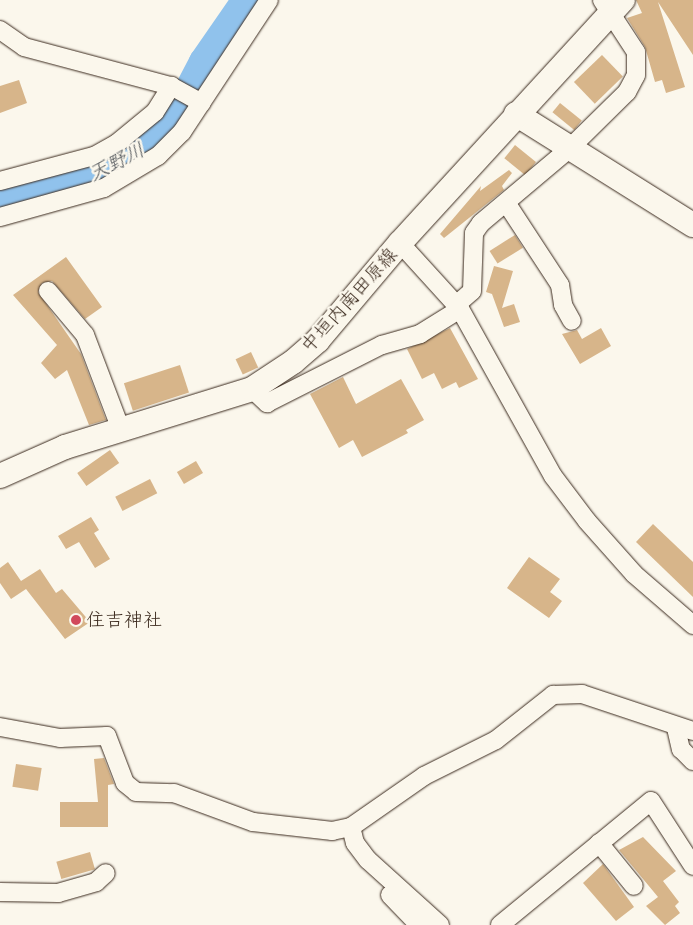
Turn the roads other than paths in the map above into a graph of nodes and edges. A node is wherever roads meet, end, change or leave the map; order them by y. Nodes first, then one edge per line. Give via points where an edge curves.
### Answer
1 (269, 0) edge
2 (612, 5) edge
3 (0, 30) edge
4 (172, 86) junction
5 (202, 103) junction
6 (516, 114) junction
7 (570, 148) junction
8 (0, 181) edge
9 (507, 204) junction
10 (0, 217) edge
11 (693, 225) edge
12 (400, 243) junction
13 (48, 291) dead end
14 (458, 307) junction
15 (572, 321) dead end
16 (252, 389) junction
17 (121, 430) junction
18 (0, 476) edge
19 (693, 626) edge
20 (0, 727) edge
21 (685, 730) edge
22 (693, 761) edge
23 (353, 835) junction
24 (599, 843) junction
25 (693, 866) edge
26 (106, 873) dead end
27 (634, 886) dead end
28 (0, 892) edge
29 (419, 925) edge
30 (440, 925) edge
31 (500, 925) edge

1 - 5 street via 244,31
2 - 6 main road, 中垣内南田原線
2 - 7 street via 636,52 636,75 626,92
3 - 4 street via 24,47
4 - 5 street
4 - 8 street via 155,112 116,144 94,156
5 - 10 street via 182,132 132,174 104,188
6 - 7 main road
6 - 12 main road, 中垣内南田原線
7 - 9 street
7 - 11 main road
9 - 14 street via 474,233 472,291
9 - 15 street via 560,285 563,305
12 - 14 street
12 - 16 main road, 中垣内南田原線 via 318,340
13 - 17 street via 85,335
14 - 16 street via 420,334 382,345 267,403
14 - 19 street via 554,476 586,521 634,574
16 - 17 main road, 中垣内南田原線
17 - 18 main road, 中垣内南田原線 via 65,447
20 - 23 street via 60,738 107,736 125,783 136,792 174,793 253,822
21 - 22 street via 681,749
21 - 23 street via 582,694 552,695 496,740 424,776
23 - 29 street via 351,848 356,861
23 - 30 street
24 - 25 street via 651,801
24 - 27 street
24 - 31 street
26 - 28 street via 96,882 58,893

